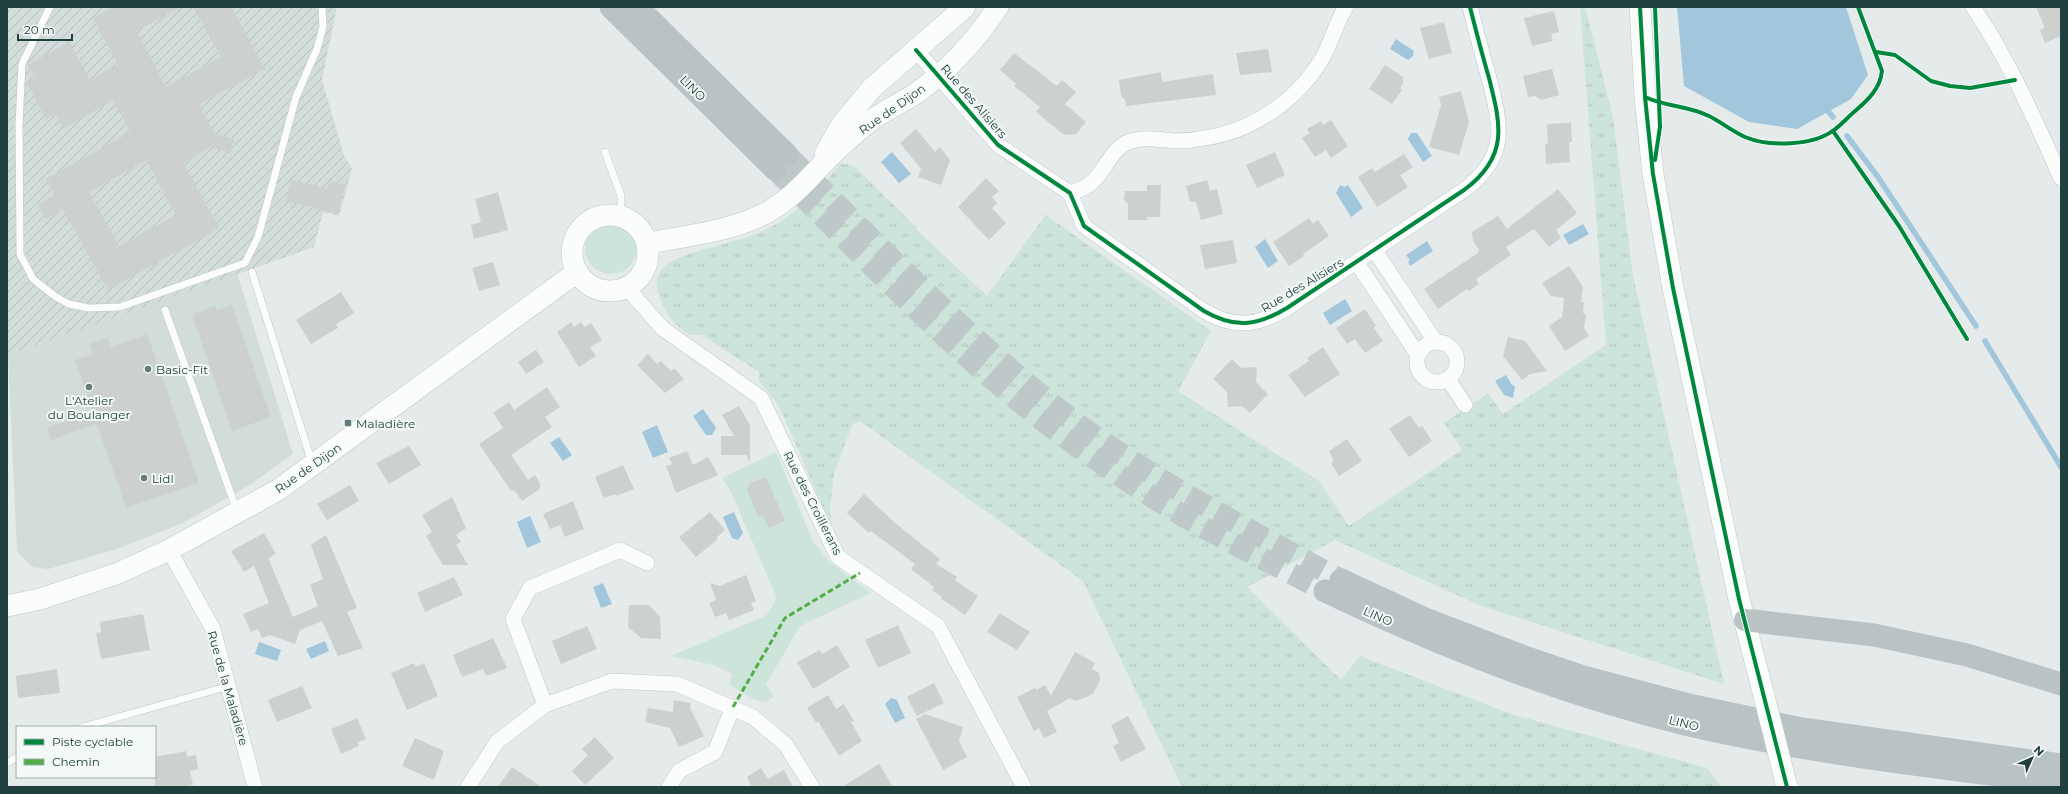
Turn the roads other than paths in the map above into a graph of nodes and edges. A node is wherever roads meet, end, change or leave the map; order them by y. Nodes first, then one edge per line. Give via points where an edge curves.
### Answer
1 (50, 7) edge
2 (322, 7) edge
3 (611, 7) edge
4 (637, 7) edge
5 (965, 7) edge
6 (998, 7) edge
7 (1346, 7) edge
8 (1470, 7) edge
9 (1640, 7) edge
10 (1974, 7) edge
11 (916, 50) junction
12 (938, 76) junction
13 (605, 152) dead end
14 (815, 172) junction
15 (2061, 178) edge
16 (1070, 194) junction
17 (621, 216) junction
18 (648, 243) junction
19 (1375, 251) junction
20 (1357, 263) junction
21 (252, 272) dead end
22 (577, 272) junction
23 (627, 288) junction
24 (165, 310) dead end
25 (1435, 341) junction
26 (1418, 355) junction
27 (1448, 380) junction
28 (1465, 406) dead end
29 (313, 465) junction
30 (237, 513) junction
31 (169, 550) junction
32 (647, 563) dead end
33 (7, 606) edge
34 (1745, 620) junction
35 (2061, 684) edge
36 (229, 686) junction
37 (545, 705) junction
38 (733, 707) junction
39 (87, 726) edge
40 (16, 758) edge
41 (7, 763) edge
42 (2061, 765) edge
43 (2061, 783) edge
44 (255, 787) edge
45 (468, 787) edge
46 (669, 787) edge
47 (812, 787) edge
48 (1024, 787) edge
49 (1787, 787) edge

1 - 2 lane via 22,64 19,124 20,254 33,279 56,297 69,304 102,309 120,307 245,263 258,237 296,97 317,49 323,27
3 - 4 highway, LINO via 781,162
5 - 11 street, Rue de Dijon
6 - 12 street, Rue de Dijon via 976,37
7 - 16 street via 1328,48 1315,69 1296,92 1271,112 1251,124 1214,137 1178,141 1142,138 1127,143 1114,153 1087,186
8 - 19 street, Rue des Alisiers via 1498,114 1499,136 1495,154 1479,178
9 - 34 street via 1645,97 1653,166 1673,288
10 - 15 street via 2005,59
11 - 12 street, Rue des Alisiers
11 - 14 street, Rue de Dijon via 854,108
12 - 14 street, Rue de Dijon via 865,125
12 - 16 street, Rue des Alisiers via 998,145
13 - 17 lane via 621,196
14 - 18 street, Rue de Dijon via 781,205 746,222
16 - 20 street, Rue des Alisiers via 1084,226 1194,305 1213,316 1232,322 1252,323 1270,318
17 - 18 street via 633,222
17 - 22 street via 608,215 596,218 585,224 576,235 572,247
18 - 23 street via 649,257 645,269 638,280
19 - 20 street, Rue des Alisiers
19 - 25 street
20 - 26 street, Rue des Alisiers
21 - 29 lane
22 - 23 street via 584,281 599,290 616,291
22 - 29 street, Rue de Dijon
23 - 48 street, Rue des Croillerans via 662,328 761,398 838,557 938,626
24 - 30 lane
25 - 26 street via 1423,346
25 - 27 street via 1448,345 1456,356 1456,369
26 - 27 street, Rue des Alisiers via 1416,365 1422,376 1435,382
27 - 28 street
29 - 30 street, Rue de Dijon via 278,490
30 - 31 street, Rue de Dijon
31 - 33 street, Rue de Dijon via 116,574 40,599
31 - 36 street, Rue de la Maladière via 213,629
32 - 37 street via 620,550 530,588 513,619
34 - 35 highway via 1874,634 1967,656
34 - 49 street, bridge
36 - 39 lane
36 - 44 street, Rue de la Maladière
37 - 38 street via 612,682 677,684
37 - 45 street via 497,742
38 - 46 street via 715,752 679,771
38 - 47 street via 753,717 786,745
40 - 41 lane
42 - 43 highway, LINO via 1802,730 1682,703 1580,676 1333,585 1423,636 1573,692 1684,724 1812,749

